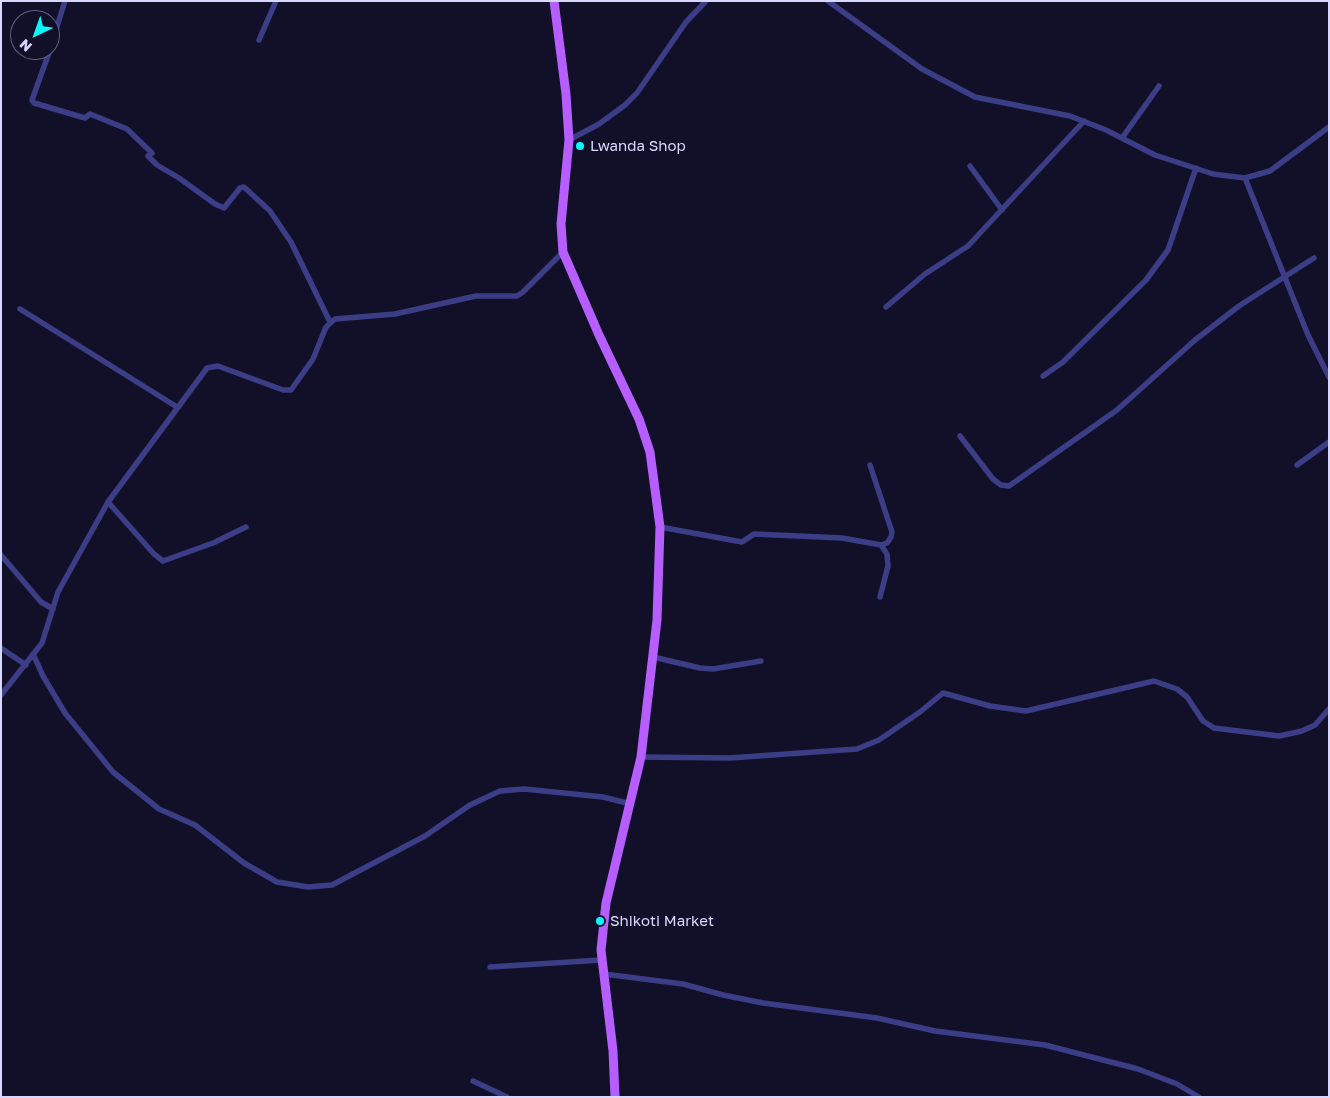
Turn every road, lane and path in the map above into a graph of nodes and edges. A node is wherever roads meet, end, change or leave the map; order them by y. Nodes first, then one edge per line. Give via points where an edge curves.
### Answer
1 (65, 1) edge
2 (276, 1) edge
3 (554, 1) edge
4 (706, 1) edge
5 (828, 1) edge
6 (60, 17) edge
7 (259, 40) dead end
8 (46, 60) edge
9 (1159, 86) dead end
10 (1084, 121) junction
11 (1329, 127) edge
12 (1122, 138) junction
13 (568, 140) junction
14 (970, 166) dead end
15 (1196, 168) junction
16 (1245, 178) junction
17 (1002, 210) junction
18 (563, 252) junction
19 (1314, 258) dead end
20 (1284, 275) junction
21 (886, 307) dead end
22 (20, 309) dead end
23 (330, 322) junction
24 (1043, 376) dead end
25 (1329, 377) edge
26 (177, 407) junction
27 (960, 436) dead end
28 (1329, 442) edge
29 (870, 465) dead end
30 (1297, 465) dead end
31 (108, 502) junction
32 (246, 527) dead end
33 (660, 527) junction
34 (881, 545) junction
35 (1, 555) edge
36 (880, 597) dead end
37 (53, 609) junction
38 (1, 648) edge
39 (34, 656) junction
40 (653, 657) junction
41 (761, 661) dead end
42 (26, 665) junction
43 (1, 695) edge
44 (1329, 709) edge
45 (641, 757) junction
46 (630, 804) junction
47 (602, 960) junction
48 (490, 966) dead end
49 (604, 974) junction
50 (473, 1081) dead end
51 (507, 1097) edge
52 (615, 1097) edge
53 (1199, 1097) edge

1 - 6 street
2 - 7 street
3 - 13 main road via 566,94
4 - 13 street via 686,22 637,93 599,124
5 - 10 street via 922,69 975,97
8 - 23 street via 32,100 34,103 85,118 90,114 127,129 152,154 148,156 157,165 224,208 244,187 270,211 286,234
9 - 12 street
10 - 12 street
10 - 17 street
11 - 16 street via 1270,171
12 - 15 street via 1156,155
13 - 18 main road via 561,224
14 - 17 street
15 - 16 street
15 - 24 street via 1168,250 1146,280 1063,362
16 - 20 street
17 - 21 street via 968,246 925,274
18 - 23 street via 517,296 476,296 418,310
18 - 33 main road via 639,419 650,452
19 - 20 street via 1291,274
20 - 25 street
20 - 27 street via 1195,340 1117,410 1009,486 993,479
22 - 26 street
23 - 26 street via 306,371 291,390 212,366 201,373
26 - 31 street
28 - 30 street
29 - 34 street via 892,532 887,543
31 - 32 street via 163,562
31 - 37 street via 58,592
33 - 34 street via 742,542 754,534 842,538
33 - 40 main road
34 - 36 street via 887,554 888,566
35 - 37 street via 42,602
37 - 39 street via 47,633
38 - 42 street
39 - 42 street
39 - 46 street via 42,676 65,713 113,772 159,809 205,832 260,874 285,884 308,887 332,885 425,836 470,805 500,791 524,789 603,797
40 - 41 street via 713,669
40 - 45 main road
42 - 43 street
44 - 45 street via 1315,725 1278,736 1214,728 1203,721 1182,693 1154,681 1026,711 990,706 943,693 879,740 857,749 730,758
45 - 46 main road
46 - 47 main road via 606,903
47 - 48 street
47 - 49 main road
49 - 52 main road
49 - 53 street via 683,984 747,1000 877,1018 935,1031 1045,1045 1138,1069 1177,1084
50 - 51 street

